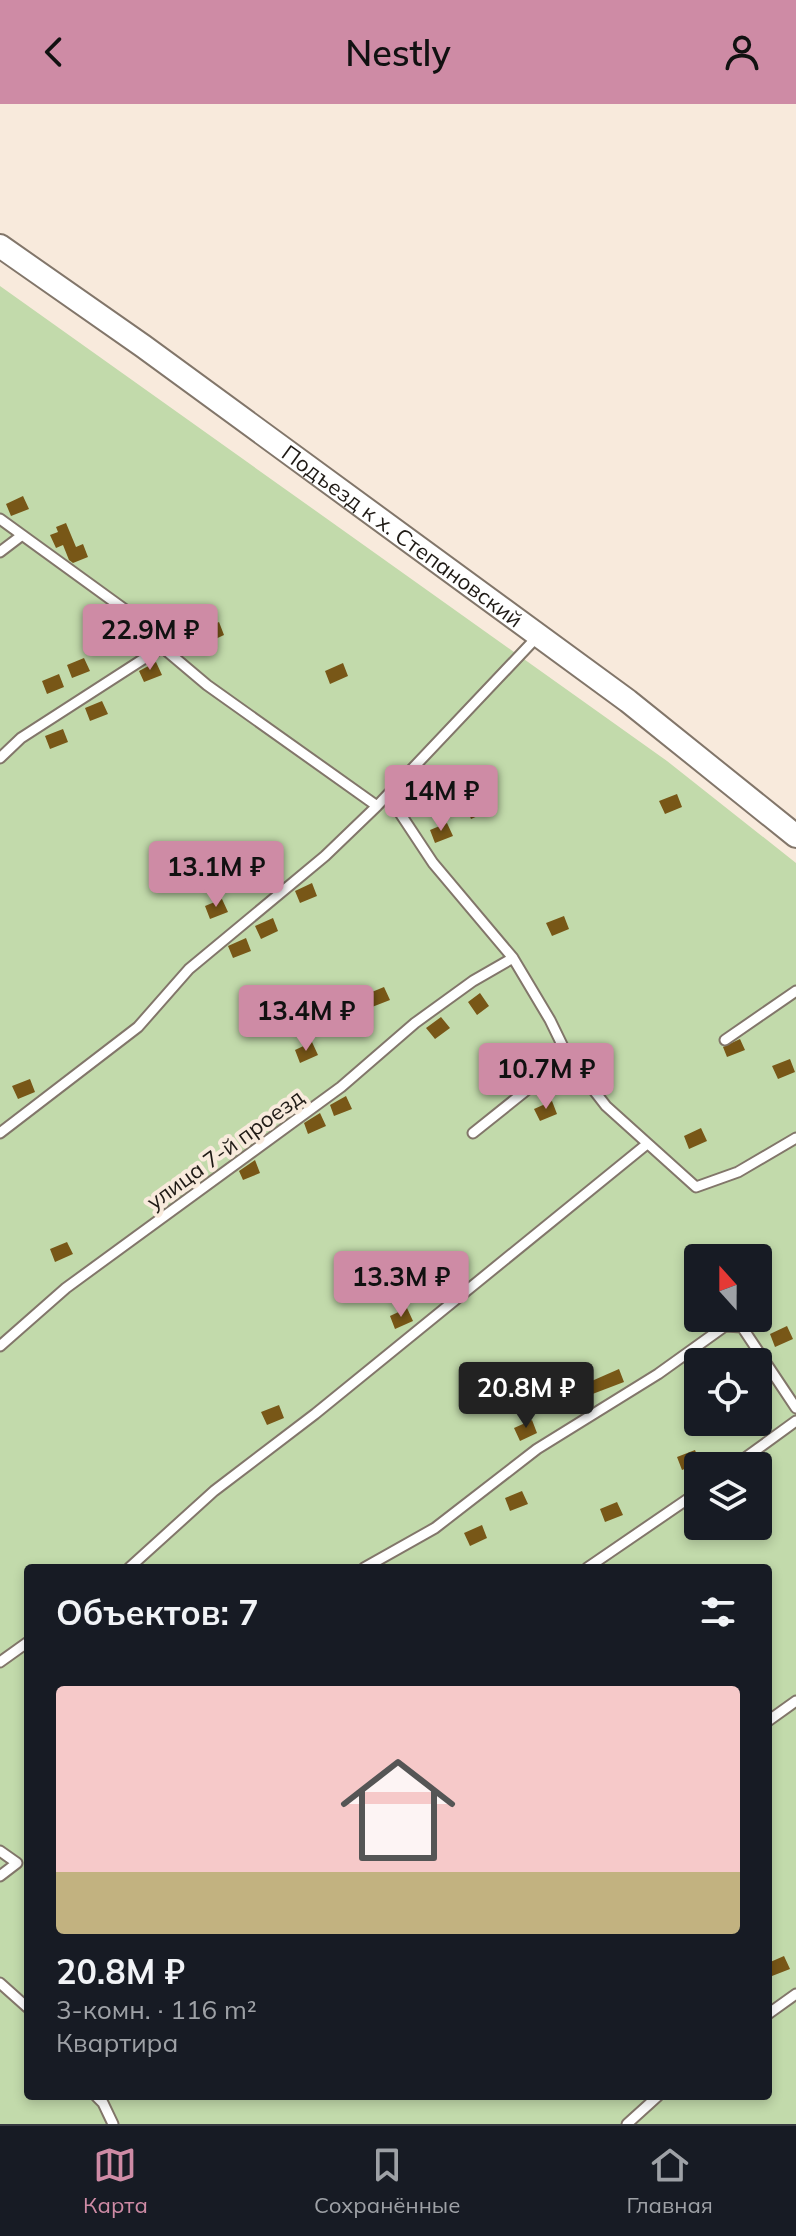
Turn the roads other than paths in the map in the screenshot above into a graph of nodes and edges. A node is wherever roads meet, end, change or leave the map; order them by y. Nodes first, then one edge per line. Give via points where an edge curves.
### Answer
1 (0, 246) edge
2 (0, 519) edge
3 (21, 536) junction
4 (0, 552) edge
5 (538, 636) junction
6 (162, 647) junction
7 (0, 758) edge
8 (388, 795) junction
9 (377, 806) junction
10 (796, 836) edge
11 (513, 958) junction
12 (796, 991) edge
13 (725, 1040) dead end
14 (568, 1057) junction
15 (0, 1133) edge
16 (473, 1133) dead end
17 (796, 1138) edge
18 (647, 1144) junction
19 (0, 1346) edge
20 (796, 1408) edge
21 (796, 1421) edge
22 (753, 1452) edge
23 (684, 1502) edge
24 (133, 1564) edge
25 (371, 1564) edge
26 (593, 1564) edge
27 (24, 1645) edge
28 (0, 1662) edge
29 (796, 1701) edge
30 (772, 1718) edge
31 (0, 1851) edge
32 (23, 1863) edge
33 (0, 1876) edge
34 (0, 1983) edge
35 (796, 1994) edge
36 (24, 2004) edge
37 (772, 2011) edge
38 (100, 2100) edge
39 (654, 2100) edge
40 (113, 2124) edge
41 (627, 2124) edge

1 - 5 street, Подъезд к х. Степановский
2 - 3 lane
3 - 4 lane
3 - 6 lane via 153,630
5 - 8 lane
5 - 10 street, Подъезд к х. Степановский
6 - 7 lane via 21,738
6 - 9 lane
8 - 9 lane
8 - 11 lane via 433,863
9 - 15 lane via 189,969 138,1027
11 - 14 lane
11 - 19 lane, улица 7-й проезд via 415,1023 341,1087 66,1288
12 - 13 lane
14 - 16 lane
14 - 18 lane via 606,1106
17 - 18 lane via 738,1172 696,1187
18 - 24 lane via 214,1491
20 - 25 lane via 742,1327 725,1326 537,1449 435,1528
21 - 22 lane
23 - 26 lane
27 - 28 lane
29 - 30 lane
31 - 32 lane
32 - 33 lane
34 - 36 lane
35 - 37 lane
38 - 40 lane
39 - 41 lane

